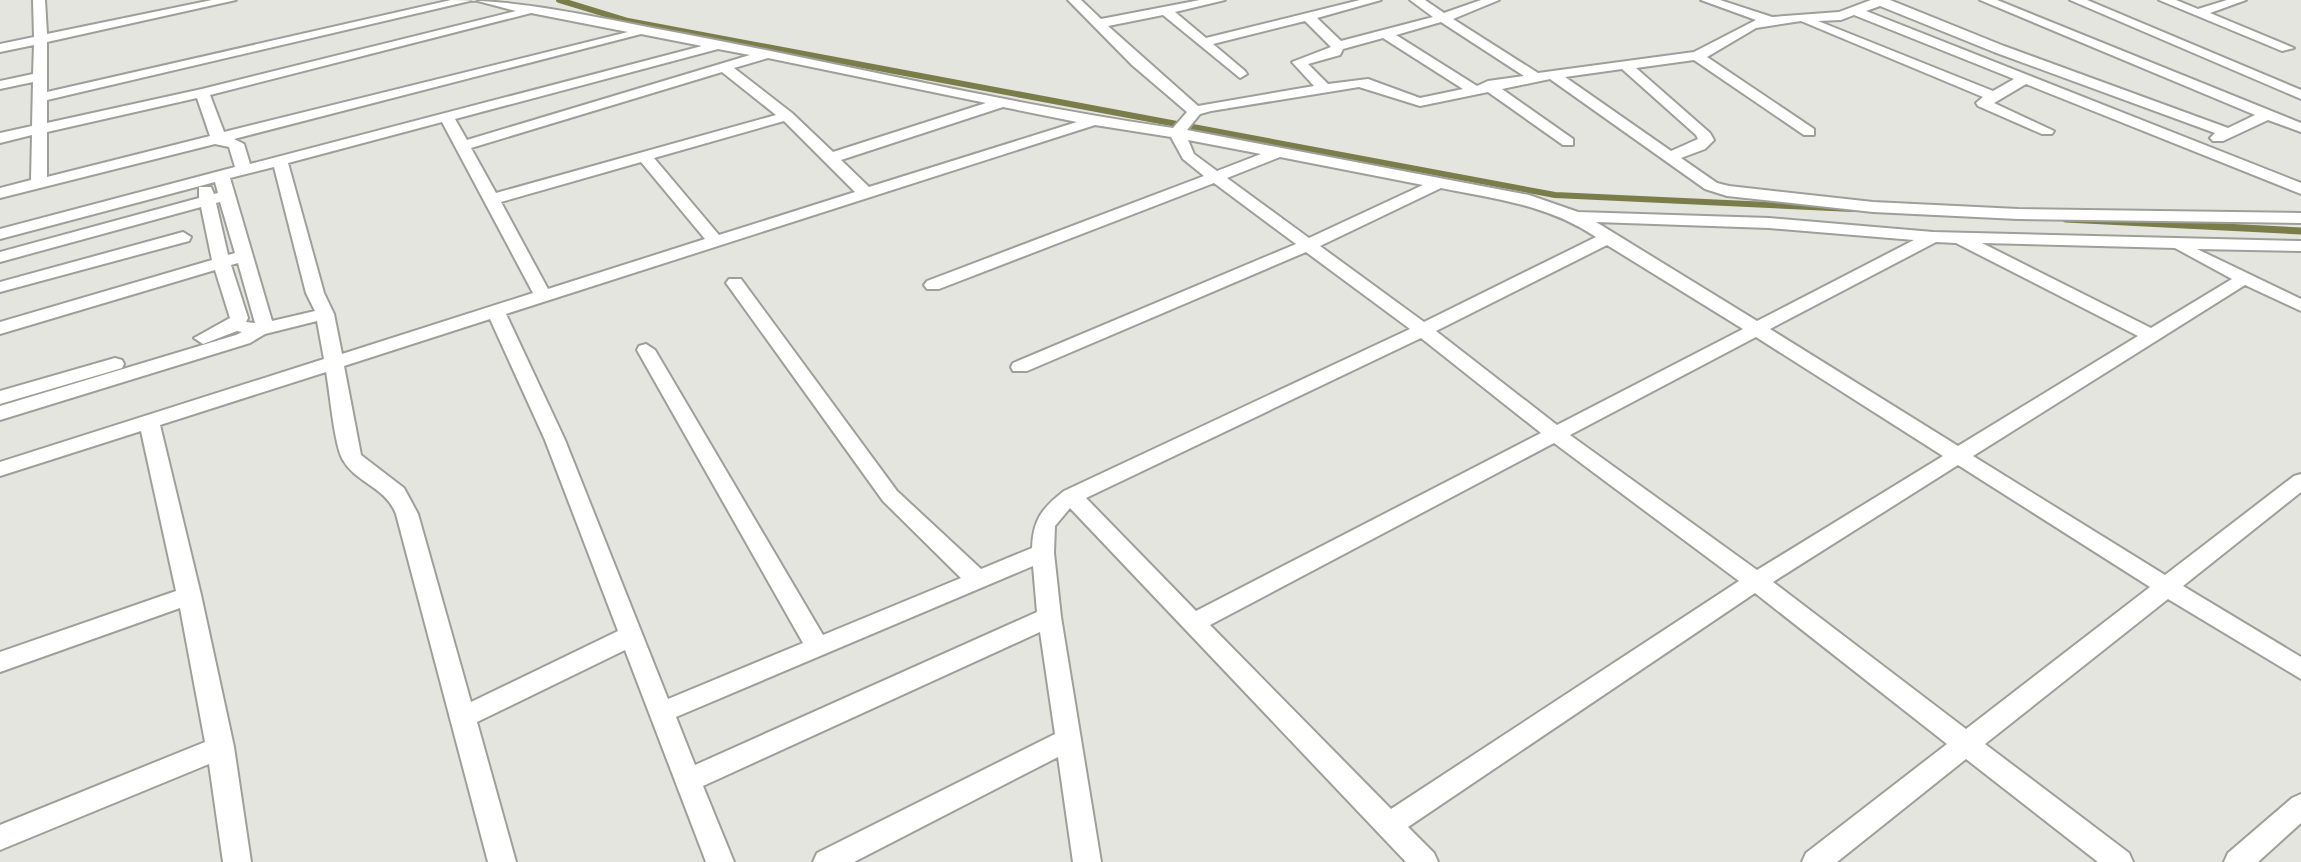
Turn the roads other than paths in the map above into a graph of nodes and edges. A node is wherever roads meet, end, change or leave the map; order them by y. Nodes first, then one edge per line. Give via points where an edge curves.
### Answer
1 (39, 0) edge
2 (230, 0) edge
3 (468, 0) edge
4 (480, 0) edge
5 (1074, 0) edge
6 (1219, 0) edge
7 (1375, 0) edge
8 (1416, 0) edge
9 (1492, 0) edge
10 (1707, 0) edge
11 (1881, 0) edge
12 (1986, 0) edge
13 (2076, 0) edge
14 (2165, 0) edge
15 (2240, 0) edge
16 (529, 11) junction
17 (1166, 11) junction
18 (1857, 12) junction
19 (2197, 13) junction
20 (1309, 18) junction
21 (1443, 18) junction
22 (1799, 18) junction
23 (1768, 20) junction
24 (1097, 24) junction
25 (643, 32) junction
26 (1384, 33) junction
27 (42, 40) junction
28 (1205, 42) junction
29 (720, 45) junction
30 (1338, 46) junction
31 (2294, 46) edge
32 (0, 48) edge
33 (768, 54) junction
34 (1697, 56) junction
35 (2301, 56) edge
36 (1624, 64) junction
37 (724, 67) junction
38 (1240, 74) dead end
39 (1552, 74) junction
40 (38, 77) junction
41 (1535, 77) junction
42 (2025, 79) junction
43 (0, 85) edge
44 (1481, 87) junction
45 (1324, 88) junction
46 (202, 93) junction
47 (2301, 95) edge
48 (1992, 96) junction
49 (43, 97) junction
50 (1002, 103) junction
51 (2268, 114) junction
52 (787, 116) junction
53 (447, 117) junction
54 (1095, 121) junction
55 (1186, 121) junction
56 (2301, 128) edge
57 (38, 129) junction
58 (2047, 131) dead end
59 (1809, 132) dead end
60 (2228, 133) junction
61 (0, 138) edge
62 (219, 140) junction
63 (1568, 142) dead end
64 (462, 146) junction
65 (2199, 148) junction
66 (1277, 153) junction
67 (644, 156) junction
68 (1670, 156) junction
69 (831, 158) junction
70 (280, 161) junction
71 (244, 170) junction
72 (1215, 177) junction
73 (212, 179) junction
74 (39, 183) junction
75 (1439, 183) junction
76 (2301, 189) edge
77 (0, 193) edge
78 (866, 193) junction
79 (227, 195) junction
80 (490, 200) junction
81 (207, 201) junction
82 (1578, 217) junction
83 (2301, 218) edge
84 (0, 234) edge
85 (183, 237) dead end
86 (1933, 237) junction
87 (1608, 238) junction
88 (1958, 238) junction
89 (715, 241) junction
90 (1308, 245) junction
91 (2177, 245) junction
92 (2301, 246) edge
93 (244, 256) junction
94 (0, 257) edge
95 (221, 262) junction
96 (2243, 279) junction
97 (735, 283) dead end
98 (933, 285) dead end
99 (0, 287) edge
100 (543, 295) junction
101 (2301, 306) edge
102 (495, 310) junction
103 (325, 314) junction
104 (235, 325) junction
105 (1756, 327) junction
106 (0, 328) edge
107 (259, 330) junction
108 (1423, 330) junction
109 (2149, 334) junction
110 (646, 350) dead end
111 (333, 365) junction
112 (1020, 367) dead end
113 (0, 398) edge
114 (0, 413) edge
115 (149, 421) junction
116 (1554, 433) junction
117 (1960, 455) junction
118 (0, 469) edge
119 (2301, 481) edge
120 (1071, 496) junction
121 (1043, 553) junction
122 (977, 579) junction
123 (1756, 581) junction
124 (2166, 588) junction
125 (190, 595) junction
126 (1049, 617) junction
127 (1195, 622) junction
128 (633, 635) junction
129 (818, 648) junction
130 (0, 662) edge
131 (2301, 669) edge
132 (660, 713) junction
133 (462, 718) junction
134 (1070, 738) junction
135 (1964, 745) junction
136 (221, 747) junction
137 (686, 781) junction
138 (2301, 806) edge
139 (1388, 826) junction
140 (0, 838) edge
141 (237, 862) edge
142 (502, 862) edge
143 (720, 862) edge
144 (827, 862) edge
145 (1087, 862) edge
146 (1424, 862) edge
147 (1816, 862) edge
148 (2119, 862) edge
149 (2238, 862) edge

1 - 27 street
2 - 27 street
3 - 49 street
4 - 16 street
5 - 24 street
6 - 17 street
7 - 20 street
8 - 21 street
9 - 21 street
10 - 23 street
11 - 18 street
11 - 60 street
12 - 51 street
13 - 47 street
14 - 19 street
15 - 19 street
16 - 25 street
16 - 46 street
17 - 24 street
17 - 28 street
18 - 22 street
18 - 42 street
19 - 31 street
20 - 28 street
20 - 30 street
21 - 26 street
21 - 41 street
22 - 23 street
22 - 48 street
23 - 34 street
24 - 55 street
25 - 29 street
25 - 62 street
26 - 30 street
26 - 44 street
27 - 32 street
27 - 40 street
28 - 38 street
29 - 33 street
29 - 53 street
30 - 45 street via 1335,52 1299,62
31 - 35 street
33 - 37 street
33 - 50 street
34 - 36 street
34 - 59 street
36 - 39 street
36 - 68 street via 1703,133 1706,140 1700,146
37 - 52 street
37 - 64 street
39 - 41 street
39 - 68 street
40 - 43 street
40 - 49 street
41 - 44 street
42 - 48 street
42 - 65 street
44 - 45 street via 1420,102 1370,83
44 - 63 street
45 - 55 street
46 - 57 street
46 - 62 street
48 - 58 street via 1983,103 1987,107
49 - 57 street
50 - 54 street
50 - 69 street
51 - 56 street
51 - 60 street
52 - 67 street
52 - 69 street
53 - 64 street
53 - 70 street
54 - 55 street
54 - 78 street
55 - 66 street
55 - 72 street via 1188,156
57 - 61 street
57 - 74 street
60 - 65 street
62 - 71 street via 236,144
62 - 74 street
64 - 80 street
65 - 76 street
66 - 72 street
66 - 75 street
67 - 80 street
67 - 89 street
68 - 83 street via 1711,186 1727,191 1873,207
69 - 78 street
70 - 71 street
70 - 103 street
71 - 73 street
72 - 90 street
72 - 98 street
73 - 79 street
73 - 81 street
73 - 84 street
74 - 77 street
75 - 82 street via 1556,206
75 - 90 street
78 - 89 street
79 - 81 street
79 - 93 street
80 - 100 street
81 - 94 street
81 - 95 street
82 - 86 street via 1769,223
82 - 87 street
85 - 99 street
86 - 88 street
86 - 105 street
87 - 105 street
87 - 108 street
88 - 91 street
88 - 109 street
89 - 100 street
90 - 108 street
90 - 112 street
91 - 92 street
91 - 96 street
93 - 95 street
93 - 107 street via 264,323
95 - 104 street via 239,318
95 - 106 street
96 - 101 street
96 - 109 street
97 - 122 street via 890,496
100 - 102 street
102 - 111 street
102 - 128 street via 555,440
103 - 107 street
103 - 111 street
104 - 107 street
104 - 113 street
105 - 116 street
105 - 117 street
107 - 114 street
108 - 116 street
108 - 120 street
109 - 117 street
110 - 129 street
111 - 115 street
111 - 133 street via 351,457 401,500
115 - 118 street
115 - 125 street
116 - 123 street
116 - 127 street
117 - 123 street
117 - 124 street
119 - 124 street
120 - 121 street via 1044,525
120 - 127 street
121 - 122 street
121 - 126 street
122 - 129 street
123 - 135 street
123 - 139 street
124 - 131 street
124 - 135 street
125 - 130 street
125 - 136 street
126 - 134 street
126 - 137 street
127 - 139 street
128 - 132 street
128 - 133 street
129 - 132 street
132 - 137 street
133 - 142 street
134 - 144 street
134 - 145 street
135 - 147 street
135 - 148 street
136 - 140 street
136 - 141 street
137 - 143 street
138 - 149 street
139 - 146 street

